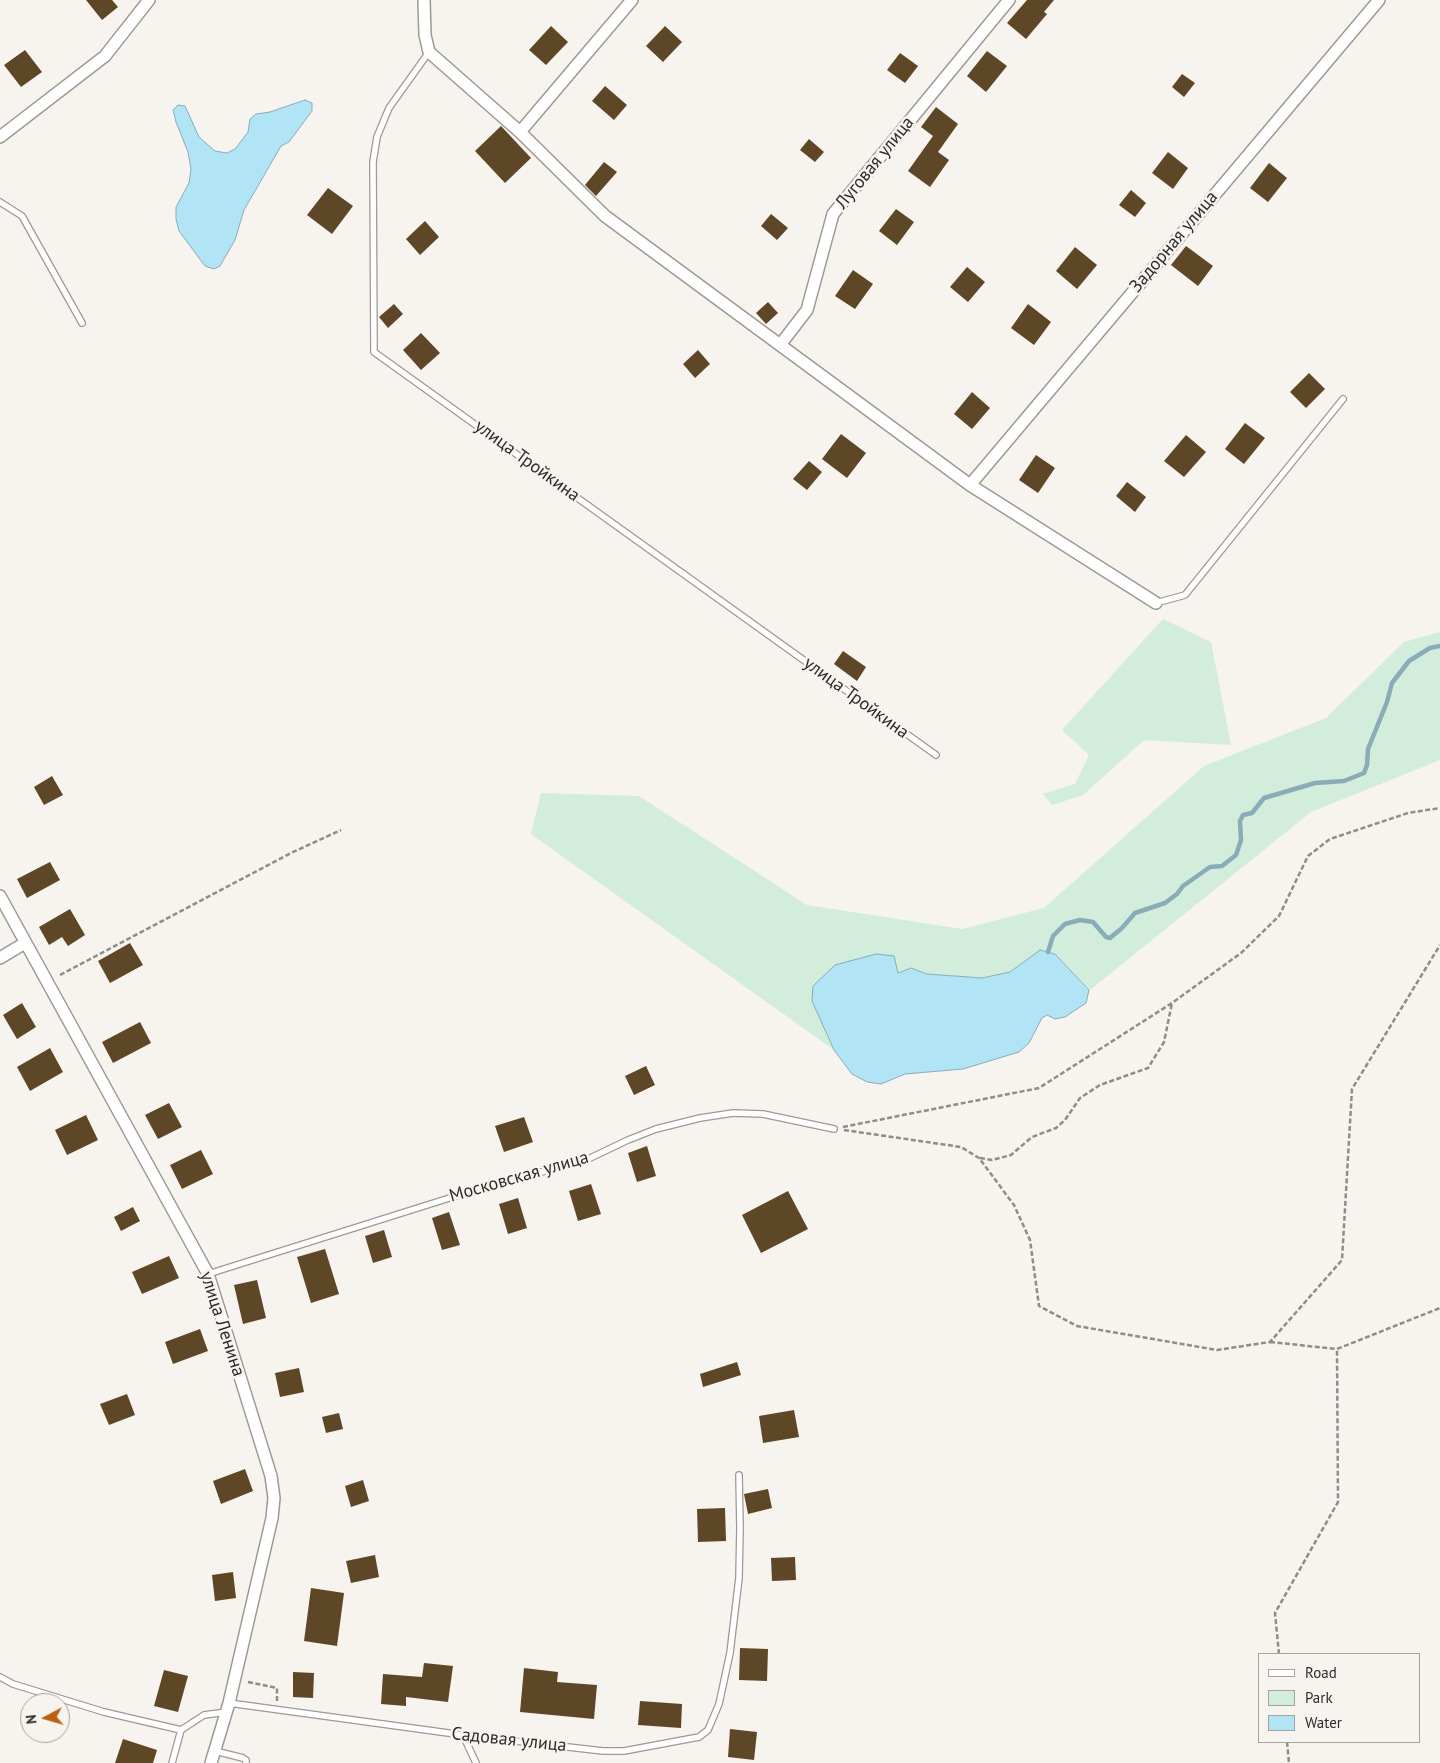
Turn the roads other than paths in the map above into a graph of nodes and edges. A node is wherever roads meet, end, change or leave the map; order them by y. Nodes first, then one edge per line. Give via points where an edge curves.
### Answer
1 (149, 0) edge
2 (424, 0) edge
3 (632, 0) edge
4 (1009, 0) edge
5 (1379, 0) edge
6 (429, 52) junction
7 (520, 132) junction
8 (0, 137) edge
9 (0, 202) edge
10 (82, 323) dead end
11 (780, 345) junction
12 (1343, 399) dead end
13 (970, 485) junction
14 (1156, 603) joint
15 (936, 755) dead end
16 (0, 896) edge
17 (25, 943) junction
18 (0, 958) edge
19 (834, 1128) road end
20 (208, 1274) junction
21 (739, 1475) dead end
22 (0, 1676) edge
23 (228, 1708) junction
24 (181, 1730) junction
25 (463, 1735) junction
26 (215, 1751) junction
27 (172, 1763) edge
28 (211, 1763) edge
29 (246, 1763) edge
30 (476, 1763) edge

1 - 8 street via 105,56
2 - 6 street
3 - 7 street
4 - 11 street, Луговая улица via 833,214 808,310
5 - 13 street, Задорная улица
6 - 7 street
6 - 15 lane, улица Тройкина via 389,108 377,137 373,162 374,352
7 - 11 street via 605,216
9 - 10 lane via 22,216
11 - 13 street
12 - 14 lane via 1185,595
13 - 14 street
16 - 17 street, улица Ленина
17 - 18 street
17 - 20 street, улица Ленина
19 - 20 lane, Московская улица via 764,1114 733,1113 700,1118 656,1129 586,1160 478,1189
20 - 23 street, улица Ленина via 274,1498
21 - 25 lane, Садовая улица via 739,1578 730,1652 719,1704 708,1730 699,1737 624,1751
22 - 24 lane via 13,1684 104,1712
23 - 24 lane, Садовая улица via 204,1715
23 - 25 lane, Садовая улица via 278,1710
23 - 26 street, улица Ленина
24 - 27 lane
25 - 30 lane
26 - 28 street, улица Ленина
26 - 29 lane via 243,1758

